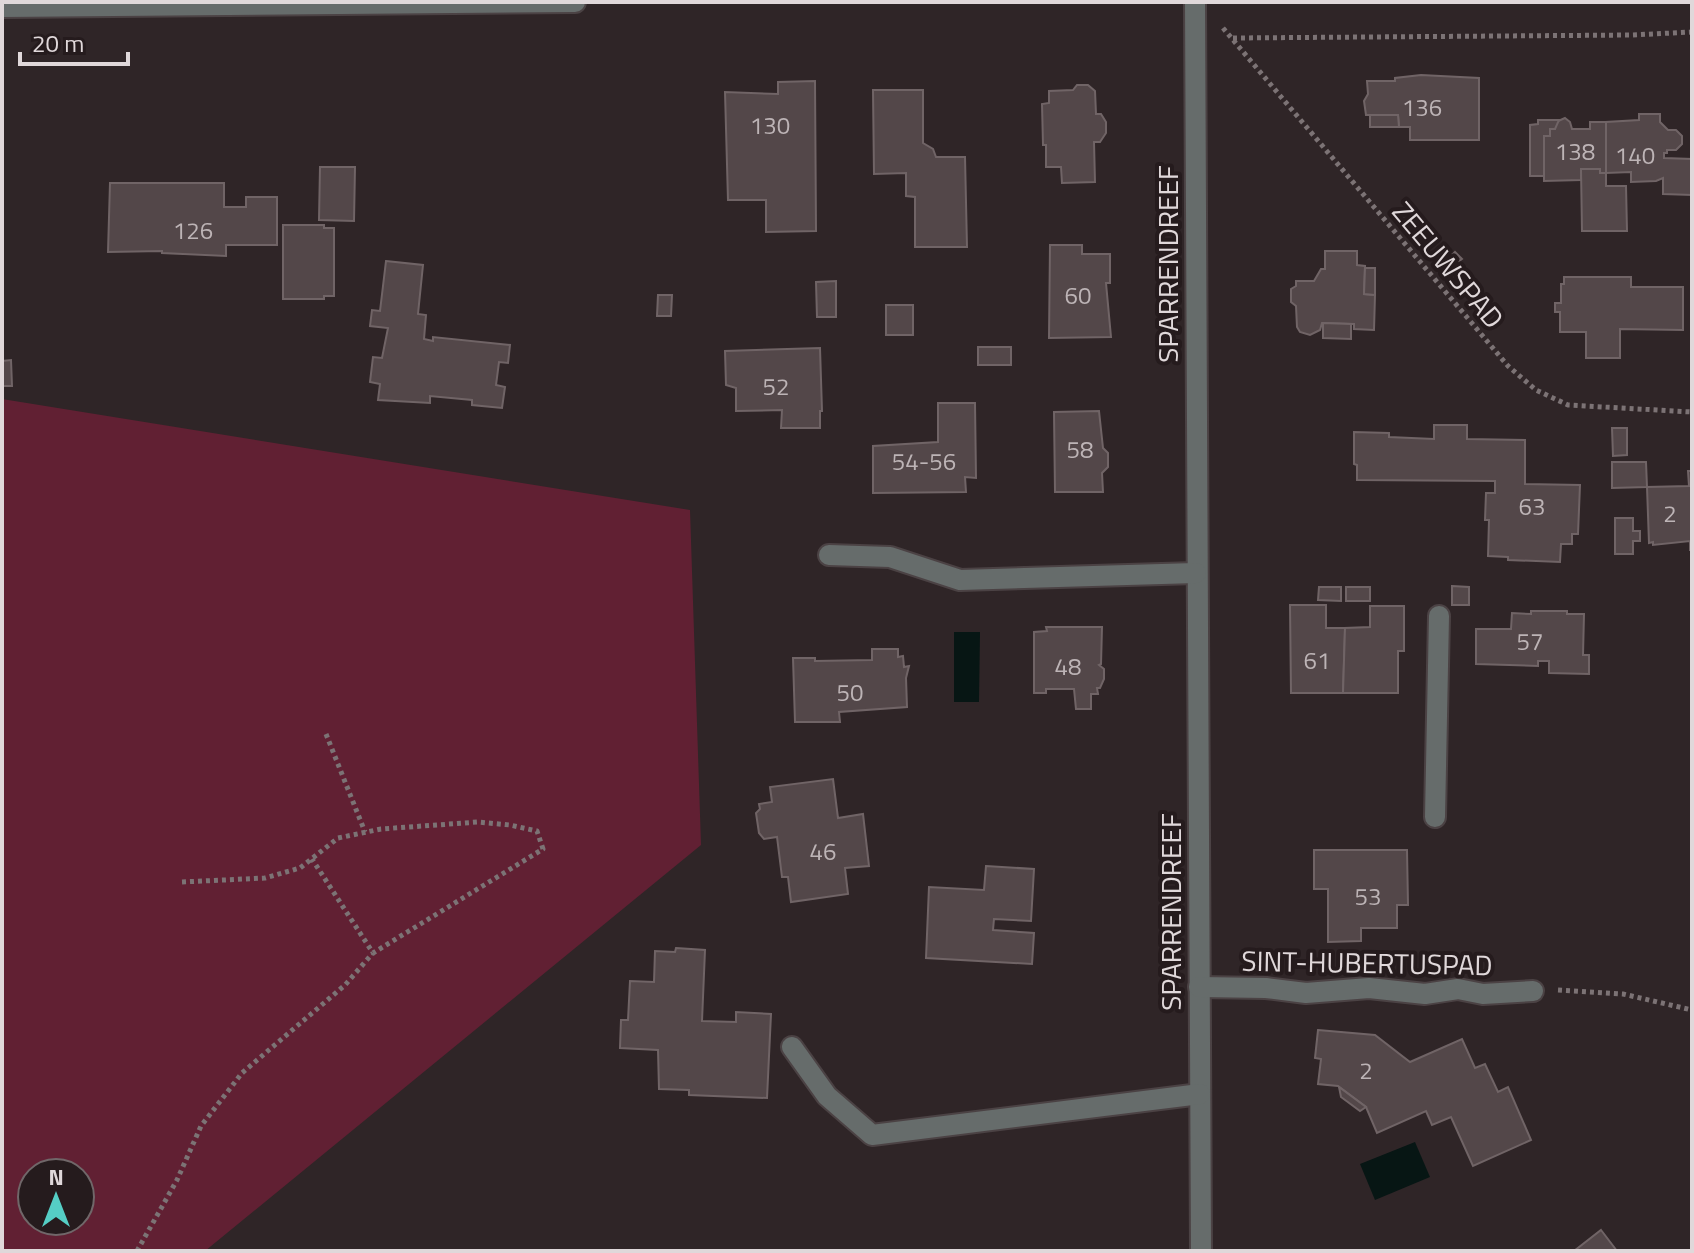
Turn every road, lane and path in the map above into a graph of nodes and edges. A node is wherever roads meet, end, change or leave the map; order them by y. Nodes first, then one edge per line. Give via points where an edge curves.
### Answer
1 (575, 2) edge
2 (1195, 2) edge
3 (80, 4) edge
4 (2, 7) edge
5 (1692, 32) edge
6 (1692, 412) edge
7 (829, 555) dead end
8 (1196, 573) junction
9 (1439, 616) dead end
10 (326, 734) dead end
11 (1435, 817) dead end
12 (365, 832) junction
13 (312, 859) junction
14 (182, 882) dead end
15 (373, 953) junction
16 (1199, 987) junction
17 (1533, 991) joint
18 (1692, 1010) edge
19 (792, 1047) dead end
20 (1200, 1094) junction
21 (137, 1251) edge
22 (1201, 1251) edge

1 - 3 street
2 - 8 street, SPARRENDREEF
3 - 4 street
5 - 6 path, ZEEUWSPAD via 1232,38 1508,366 1536,390 1568,405
7 - 8 street via 890,557 960,580
8 - 16 street, SPARRENDREEF
9 - 11 street
10 - 12 path
12 - 13 path via 338,838
12 - 15 path via 478,822 510,825 537,831 543,849
13 - 14 path via 265,878
13 - 15 path
15 - 21 path via 345,985 242,1073 201,1126
16 - 17 street, SINT-HUBERTUSPAD via 1306,993 1369,988 1425,994 1458,989 1483,994
16 - 20 street, SPARRENDREEF
17 - 18 path via 1623,994
19 - 20 street via 827,1096 872,1135
20 - 22 street, SPARRENDREEF

